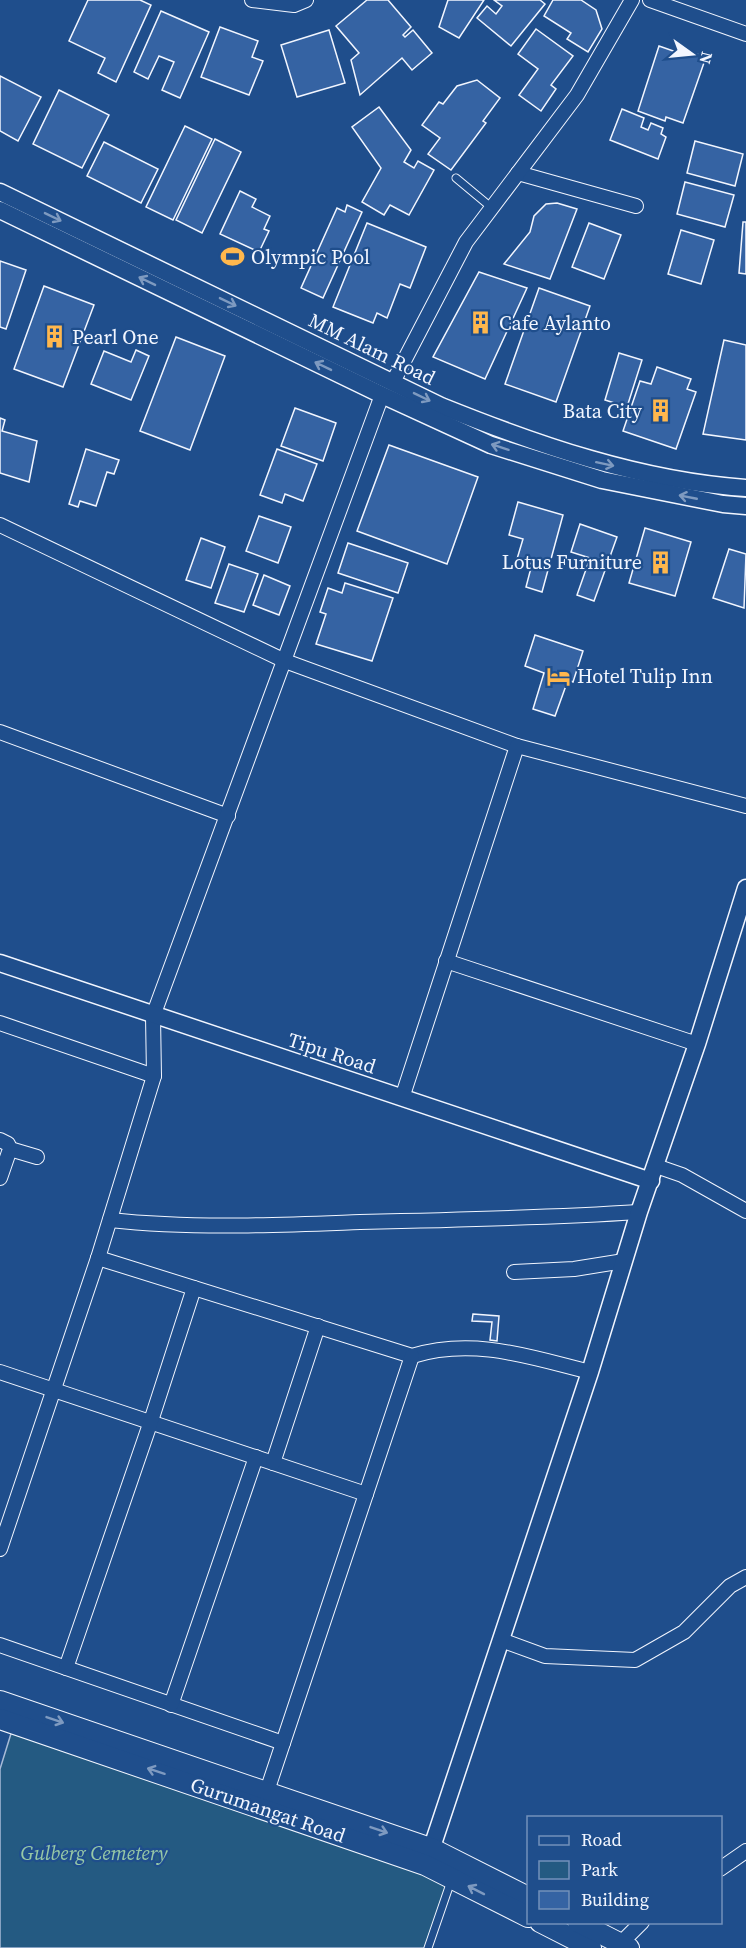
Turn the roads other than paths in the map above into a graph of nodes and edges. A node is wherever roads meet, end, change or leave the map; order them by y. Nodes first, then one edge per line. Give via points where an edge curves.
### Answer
1 (252, 0) edge
2 (306, 0) edge
3 (632, 0) edge
4 (650, 0) edge
5 (746, 34) edge
6 (518, 173) junction
7 (456, 178) dead end
8 (0, 192) edge
9 (636, 206) dead end
10 (492, 208) junction
11 (0, 210) edge
12 (388, 389) junction
13 (746, 488) edge
14 (746, 506) edge
15 (0, 525) edge
16 (285, 661) junction
17 (0, 732) edge
18 (518, 746) junction
19 (746, 806) edge
20 (228, 816) junction
21 (746, 888) edge
22 (446, 961) junction
23 (0, 963) edge
24 (153, 1016) junction
25 (0, 1023) edge
26 (697, 1044) junction
27 (154, 1076) junction
28 (402, 1098) junction
29 (5, 1144) edge
30 (37, 1157) dead end
31 (653, 1173) junction
32 (0, 1178) edge
33 (746, 1211) edge
34 (639, 1212) junction
35 (110, 1220) junction
36 (98, 1258) junction
37 (624, 1261) junction
38 (514, 1272) dead end
39 (194, 1288) junction
40 (318, 1326) junction
41 (412, 1356) junction
42 (0, 1372) edge
43 (590, 1372) junction
44 (53, 1391) junction
45 (150, 1424) junction
46 (255, 1457) junction
47 (273, 1463) junction
48 (366, 1494) junction
49 (0, 1549) edge
50 (746, 1577) edge
51 (501, 1640) junction
52 (0, 1645) edge
53 (66, 1668) junction
54 (0, 1701) edge
55 (171, 1705) junction
56 (0, 1719) edge
57 (283, 1743) junction
58 (267, 1791) junction
59 (746, 1851) edge
60 (429, 1857) junction
61 (722, 1868) edge
62 (452, 1878) junction
63 (527, 1898) edge
64 (527, 1916) edge
65 (542, 1924) edge
66 (580, 1924) edge
67 (641, 1924) edge
68 (625, 1946) edge
69 (428, 1948) edge
70 (591, 1948) edge

1 - 2 street via 294,5
3 - 6 street via 577,95
4 - 5 street
6 - 9 street
6 - 10 street
7 - 10 lane
8 -> 12 street, MM Alam Road
10 - 12 street via 466,243
12 -> 11 street, MM Alam Road
12 -> 13 street, MM Alam Road via 599,463
14 -> 12 street, MM Alam Road via 602,480 491,445
12 - 16 street
15 - 16 street
16 - 18 street
16 - 20 street
17 - 20 street
18 - 19 street
18 - 22 street
20 - 24 street
21 - 26 street
22 - 26 street
22 - 28 street
23 - 24 street, Tipu Road
24 - 27 street
24 - 28 street, Tipu Road
25 - 27 street
26 - 31 street
27 - 35 street
28 - 31 street, Tipu Road
29 - 30 street
29 - 32 street
31 - 33 street, Tipu Road via 682,1175
31 - 34 street
34 - 35 street via 529,1219 240,1226 151,1225
34 - 37 street
35 - 36 street
36 - 39 street
36 - 44 street
37 - 38 street
37 - 43 street
39 - 40 street
39 - 45 street
40 - 41 street
40 - 47 street
41 - 43 street via 438,1348 471,1346
41 - 48 street
42 - 44 street
43 - 51 street
44 - 45 street
44 - 49 street
45 - 46 street
45 - 53 street
46 - 47 street
46 - 55 street
47 - 48 street
48 - 57 street
50 - 51 street via 730,1586 684,1632 636,1660 545,1656
51 - 60 street
52 - 53 street
53 - 55 street
54 -> 58 main road, Gurumangat Road
55 - 57 street
60 -> 56 main road, Gurumangat Road
57 - 58 street
58 -> 60 main road, Gurumangat Road
59 - 61 street
60 - 62 main road, Gurumangat Road
60 - 63 main road, Gurumangat Road
64 -> 62 main road, Gurumangat Road
62 - 69 lane
65 - 70 main road
66 - 68 main road
67 - 68 street

